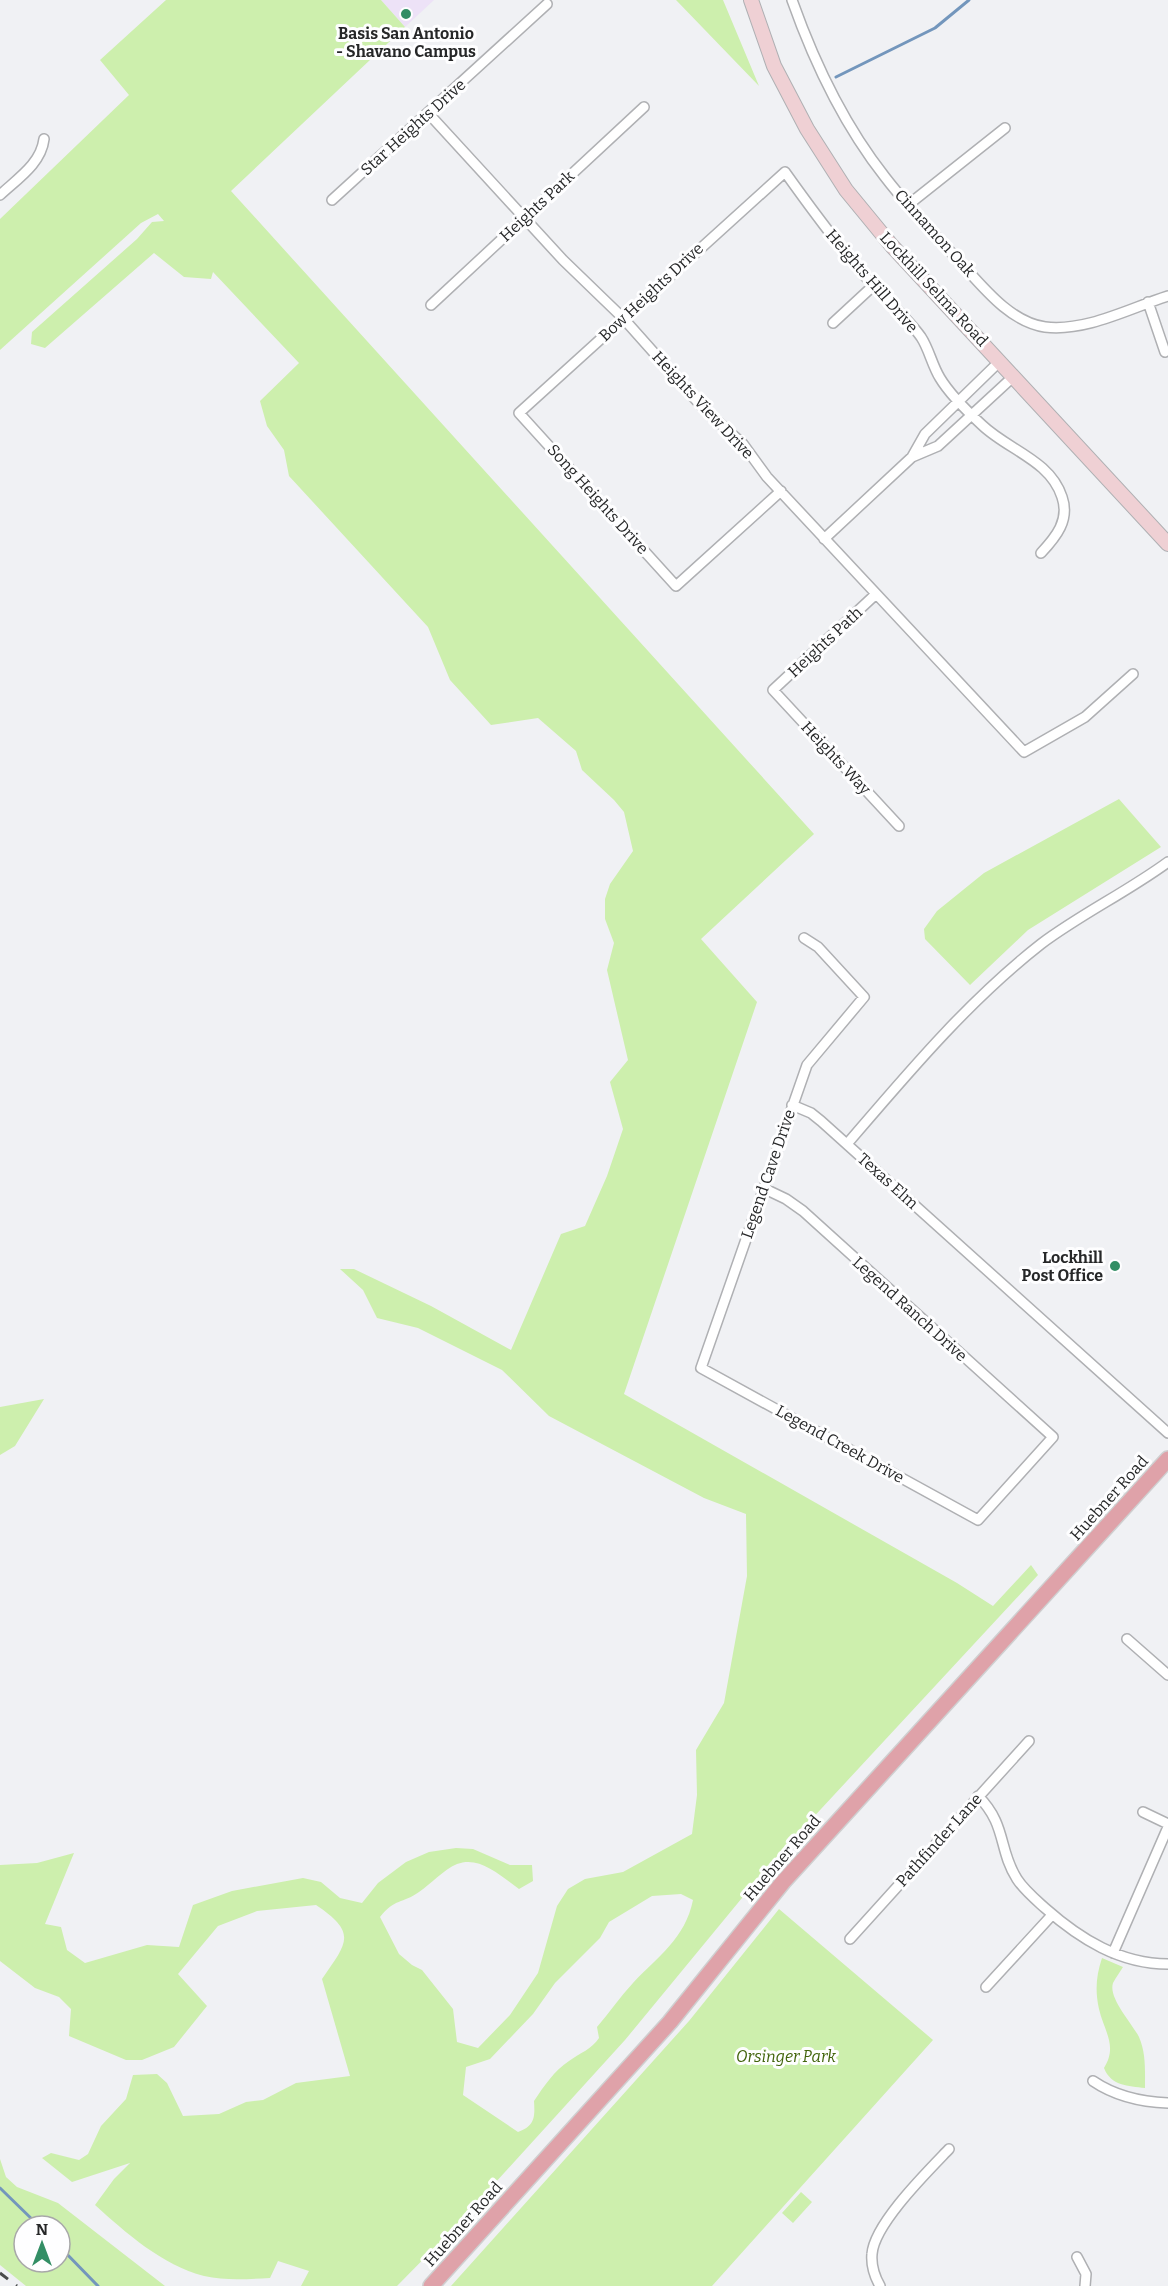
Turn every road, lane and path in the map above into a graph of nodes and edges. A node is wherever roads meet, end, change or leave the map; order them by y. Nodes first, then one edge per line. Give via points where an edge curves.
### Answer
1 (751, 0) edge
2 (792, 0) edge
3 (547, 4) dead end
4 (644, 107) dead end
5 (429, 114) junction
6 (1005, 128) dead end
7 (44, 139) dead end
8 (785, 172) joint
9 (0, 195) edge
10 (332, 200) dead end
11 (908, 205) junction
12 (524, 218) junction
13 (873, 286) junction
14 (1168, 296) edge
15 (1148, 302) junction
16 (431, 305) dead end
17 (623, 318) junction
18 (833, 323) dead end
19 (1165, 352) dead end
20 (1000, 361) junction
21 (1014, 376) junction
22 (959, 401) junction
23 (519, 413) joint
24 (971, 414) junction
25 (912, 457) junction
26 (781, 492) junction
27 (824, 538) junction
28 (1168, 544) edge
29 (1041, 553) dead end
30 (876, 594) junction
31 (1133, 674) dead end
32 (773, 690) joint
33 (899, 826) dead end
34 (1168, 862) edge
35 (804, 938) dead end
36 (792, 1105) junction
37 (847, 1144) junction
38 (763, 1188) junction
39 (701, 1368) joint
40 (1168, 1433) edge
41 (1168, 1460) edge
42 (978, 1520) joint
43 (1127, 1640) dead end
44 (1168, 1675) edge
45 (1029, 1741) dead end
46 (978, 1796) junction
47 (1143, 1812) dead end
48 (1168, 1825) edge
49 (1052, 1915) junction
50 (850, 1939) dead end
51 (1113, 1953) junction
52 (1168, 1964) edge
53 (986, 1987) dead end
54 (1093, 2080) dead end
55 (1168, 2103) edge
56 (948, 2149) dead end
57 (1077, 2257) dead end
58 (431, 2286) edge
59 (879, 2286) edge
60 (1084, 2286) edge

1 - 20 main road, Lockhill Selma Road via 774,66 807,129 846,190 892,246
2 - 11 street, Cinnamon Oak via 817,64 858,139
3 - 5 street, Star Heights Drive
4 - 12 street, Heights Park
5 - 10 street, Star Heights Drive
5 - 12 street, Heights View Drive
6 - 11 street
7 - 9 street via 37,160
8 - 13 street, Heights Hill Drive
8 - 17 street, Bow Heights Drive
11 - 15 street, Cinnamon Oak via 986,289 1028,322 1065,327
12 - 16 street, Heights Park
12 - 17 street, Heights View Drive
13 - 18 street
13 - 22 street, Heights Hill Drive via 920,336 940,378
14 - 15 street, Cinnamon Oak
15 - 19 street
17 - 23 street, Bow Heights Drive
17 - 26 street, Heights View Drive via 704,409 743,444
20 - 21 main road, Lockhill Selma Road
20 - 22 street
21 - 24 street
21 - 28 main road, Lockhill Selma Road
22 - 24 street, Heights Hill Drive
22 - 25 street via 925,434
23 - 26 street, Song Heights Drive via 676,586
24 - 25 street via 938,446
24 - 29 street, Heights Hill Drive via 999,440 1042,468 1062,496 1063,524
25 - 27 street
26 - 27 street, Heights View Drive
27 - 30 street, Heights View Drive
30 - 31 street, Heights View Drive via 1024,752 1085,717
30 - 32 street, Heights Path
32 - 33 street, Heights Way
34 - 37 street, Texas Elm via 1043,943 1003,975 896,1086
35 - 36 street, Legend Cave Drive via 818,947 864,997 807,1065
36 - 37 street via 811,1113
36 - 38 street, Legend Cave Drive
37 - 40 street, Texas Elm
38 - 39 street, Legend Cave Drive
38 - 42 street, Legend Ranch Drive via 803,1211 1053,1437
39 - 42 street, Legend Creek Drive
41 - 58 main road, Huebner Road via 783,1882 670,2022
43 - 44 street
45 - 46 street, Pathfinder Lane
46 - 49 street via 994,1815 1017,1878
46 - 50 street, Pathfinder Lane
47 - 48 street
48 - 51 street
49 - 51 street via 1083,1939
49 - 53 street
51 - 52 street via 1140,1962
54 - 55 street via 1107,2091 1126,2097
56 - 59 street via 920,2177 881,2230 872,2254
57 - 60 street via 1086,2274

